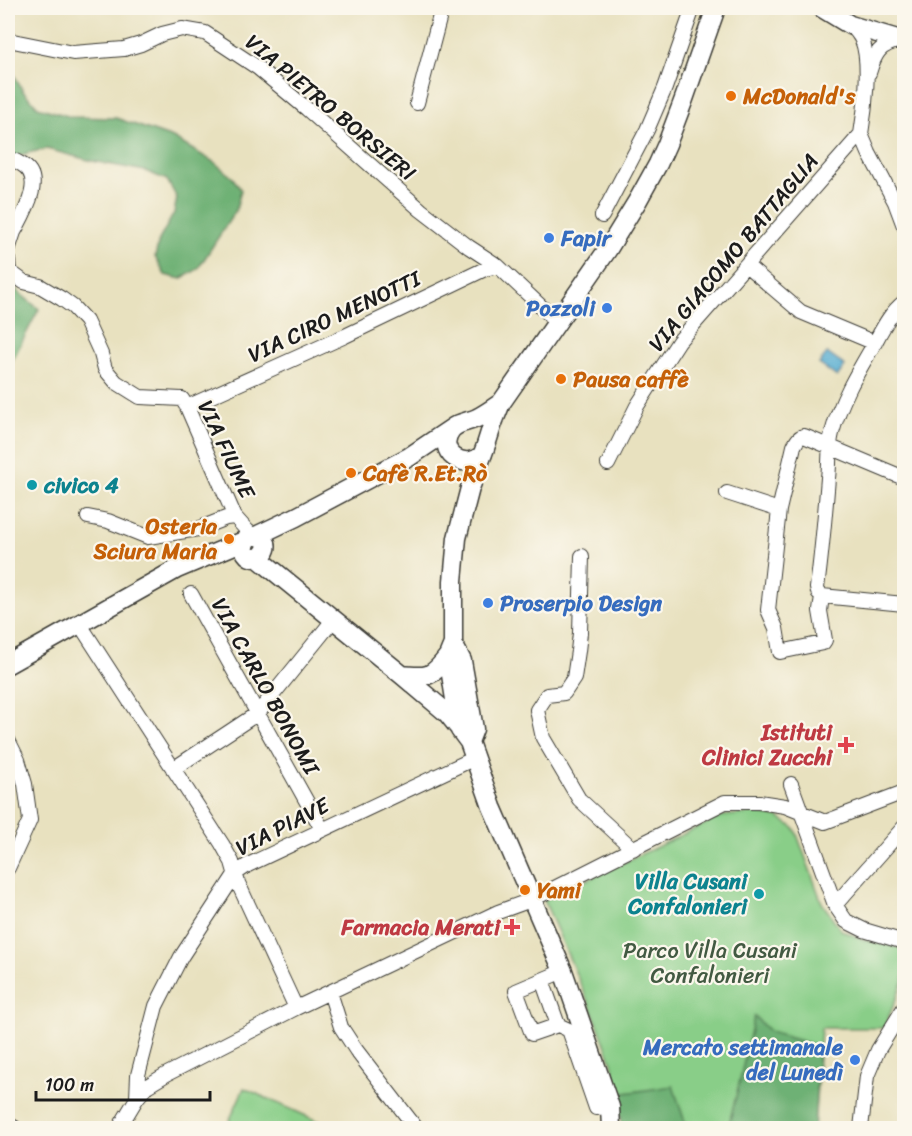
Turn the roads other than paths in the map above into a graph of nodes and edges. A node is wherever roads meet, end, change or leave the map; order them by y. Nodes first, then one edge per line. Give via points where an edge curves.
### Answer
1 (442, 8) edge
2 (693, 8) edge
3 (822, 8) edge
4 (838, 8) edge
5 (717, 11) edge
6 (850, 25) junction
7 (904, 37) edge
8 (8, 40) edge
9 (866, 84) junction
10 (417, 103) dead end
11 (861, 134) junction
12 (8, 159) edge
13 (602, 216) dead end
14 (904, 226) edge
15 (8, 250) edge
16 (8, 259) edge
17 (746, 265) junction
18 (498, 266) junction
19 (904, 302) edge
20 (557, 324) junction
21 (875, 343) junction
22 (501, 403) junction
23 (188, 407) junction
24 (460, 424) junction
25 (829, 447) junction
26 (485, 448) junction
27 (409, 457) junction
28 (458, 460) junction
29 (608, 464) dead end
30 (904, 477) edge
31 (470, 488) junction
32 (727, 493) dead end
33 (779, 510) junction
34 (88, 517) dead end
35 (235, 517) junction
36 (257, 546) junction
37 (582, 556) dead end
38 (191, 594) dead end
39 (822, 596) junction
40 (904, 604) edge
41 (334, 619) junction
42 (79, 623) junction
43 (450, 650) junction
44 (8, 664) edge
45 (402, 675) junction
46 (258, 713) junction
47 (8, 740) edge
48 (468, 743) junction
49 (173, 769) junction
50 (791, 784) dead end
51 (904, 792) edge
52 (802, 814) junction
53 (904, 827) edge
54 (322, 829) junction
55 (633, 849) junction
56 (8, 868) edge
57 (236, 873) junction
58 (531, 900) junction
59 (835, 905) junction
60 (904, 942) edge
61 (563, 971) junction
62 (542, 980) junction
63 (330, 992) junction
64 (296, 1008) junction
65 (904, 1008) edge
66 (563, 1028) junction
67 (137, 1098) junction
68 (610, 1107) junction
69 (8, 1124) edge
70 (15, 1128) edge
71 (119, 1128) edge
72 (416, 1128) edge
73 (611, 1128) edge
74 (861, 1128) edge

1 - 10 street
2 - 13 street via 647,130
3 - 6 main road
4 - 7 main road
5 - 20 main road via 658,164 613,241
6 - 7 main road
6 - 9 street via 864,47
7 - 9 street via 880,50
8 - 18 street, VIA PIETRO BORSIERI via 73,53 124,49 182,28 205,33 258,68 421,210
9 - 11 street
11 - 14 street
11 - 17 street, VIA GIACOMO BATTAGLIA
12 - 15 street via 26,166 33,177 32,193
16 - 23 street, VIA FIUME via 9,271 62,299 86,321 105,369 116,382 140,397 182,399
17 - 21 street via 801,312
17 - 29 street, VIA GIACOMO BATTAGLIA via 679,341 638,406
18 - 20 street, VIA PIETRO BORSIERI
18 - 23 street, VIA CIRO MENOTTI
19 - 21 street via 888,319
20 - 22 main road
21 - 25 street via 837,415
22 - 24 main road
22 - 26 main road
23 - 35 street, VIA FIUME
24 - 26 main road via 472,423 482,430
24 - 27 main road
24 - 28 main road via 447,436 451,454
25 - 30 street
25 - 33 street via 804,436 797,439
25 - 39 street via 817,588
26 - 28 main road via 473,461
26 - 31 main road
27 - 28 main road via 440,455
27 - 36 main road via 296,517
28 - 31 main road
31 - 43 main road via 457,538
32 - 33 street
33 - 39 street via 768,610 780,652 823,643
34 - 35 street via 148,537 198,529
35 - 36 street, VIA FIUME
36 - 41 main road via 279,575
36 - 42 main road via 209,556 177,569
37 - 55 street via 580,633 574,678 564,693 547,695 537,710 543,738 579,799
38 - 46 street, VIA CARLO BONOMI
39 - 40 street
41 - 45 main road
41 - 46 street
42 - 44 main road
42 - 49 street
43 - 45 main road via 435,672 427,676
43 - 48 main road
45 - 48 main road via 447,713
46 - 49 street
46 - 54 street, VIA CARLO BONOMI
47 - 56 street via 25,784 30,820
48 - 54 street, VIA PIAVE
48 - 58 main road
49 - 57 street via 222,844
50 - 52 street
51 - 52 street via 825,822
52 - 55 street via 785,806 725,802
52 - 59 street
53 - 59 street
54 - 57 street, VIA PIAVE
55 - 58 street
57 - 64 street
57 - 67 street, VIA PIAVE via 181,957 156,1006 138,1075
58 - 61 main road
58 - 63 street
59 - 60 street via 846,921
61 - 62 street
61 - 68 main road
62 - 66 street
62 - 66 street via 516,991 532,1034
63 - 64 street
63 - 72 street via 341,1027
64 - 67 street via 167,1074 147,1086
65 - 74 street via 867,1076
66 - 68 street via 596,1108
67 - 71 street
68 - 73 main road
69 - 70 street

